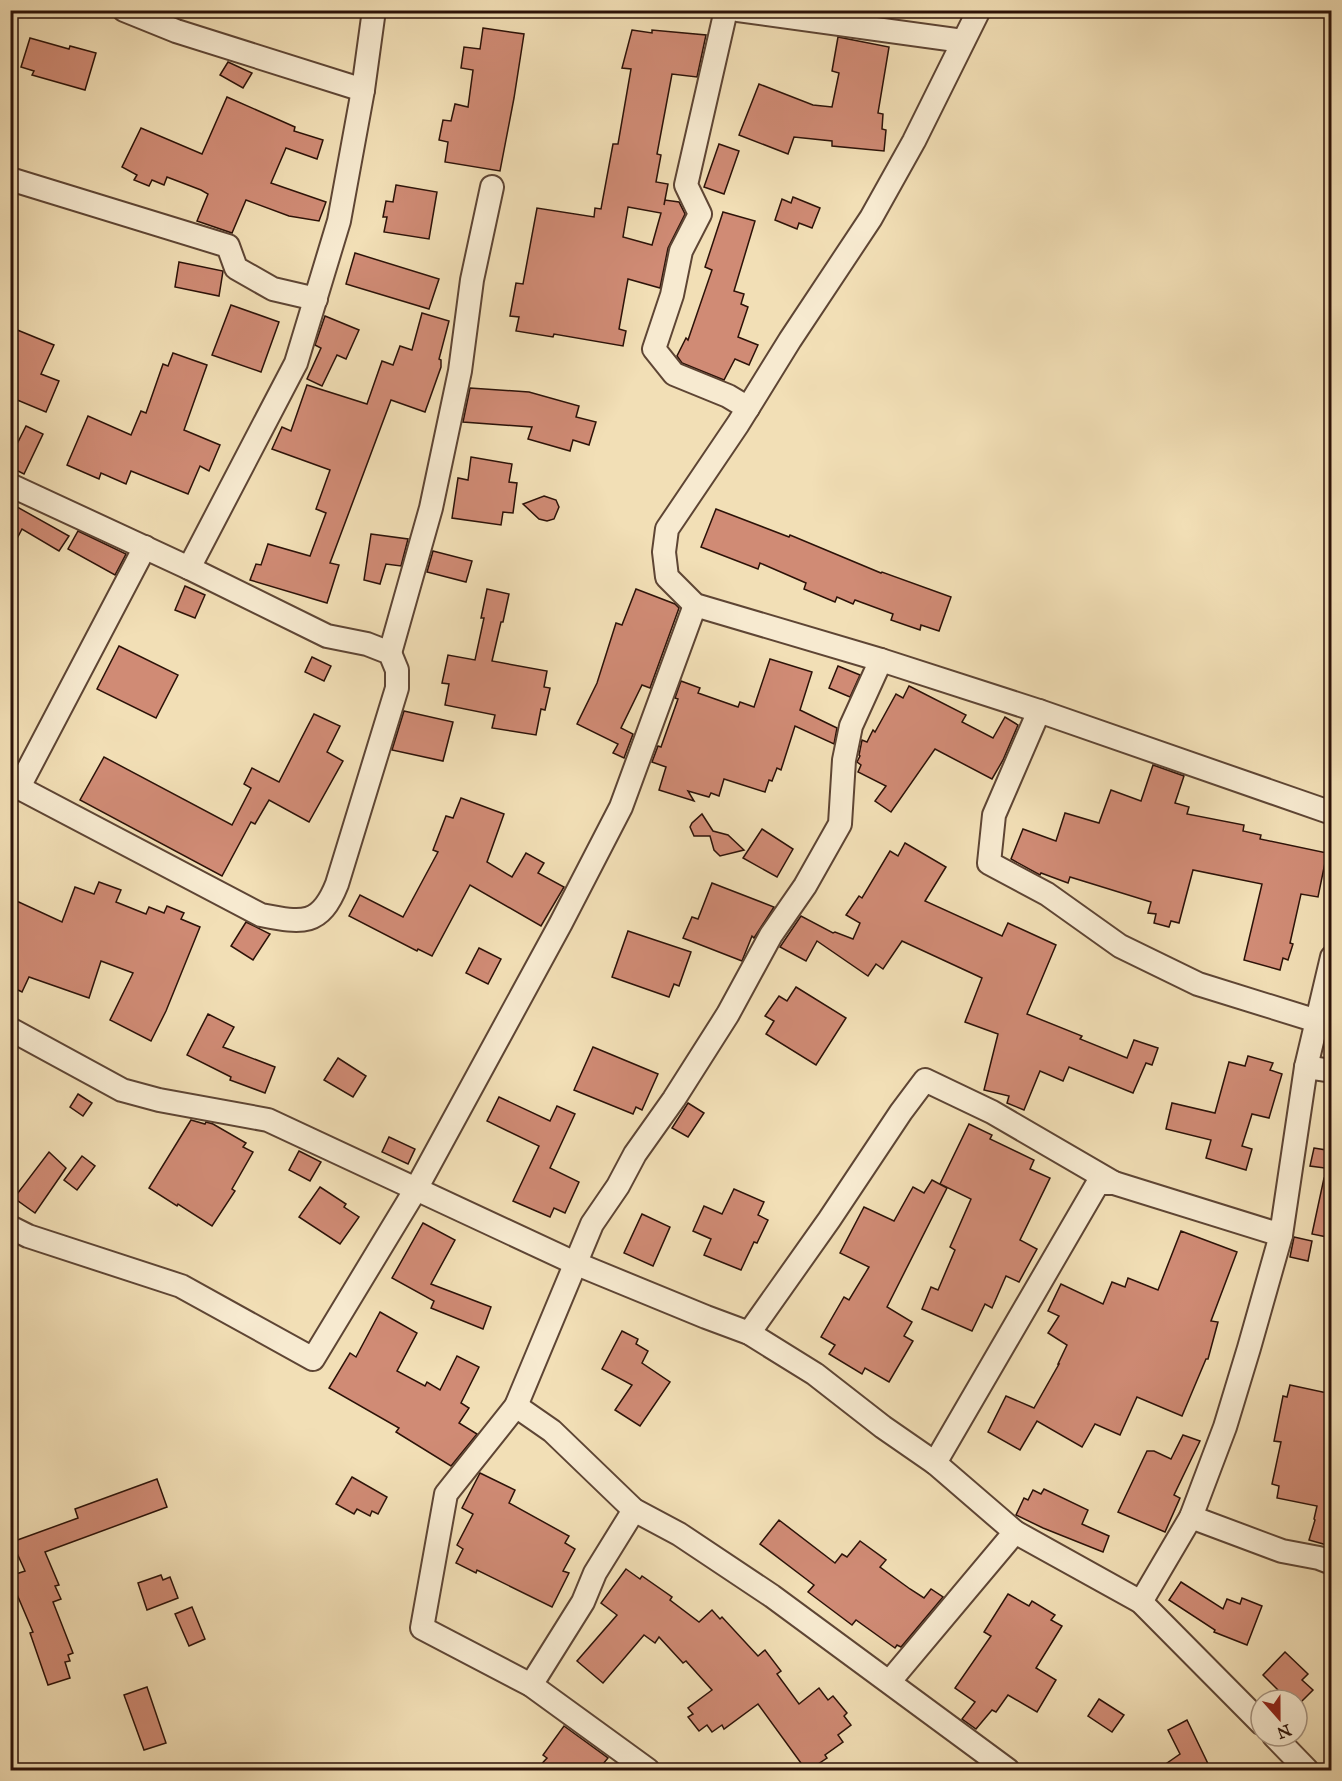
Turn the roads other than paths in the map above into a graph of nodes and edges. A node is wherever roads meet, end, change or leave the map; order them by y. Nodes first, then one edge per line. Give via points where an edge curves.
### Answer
1 (124, 10) edge
2 (374, 10) edge
3 (726, 10) edge
4 (738, 10) edge
5 (979, 10) edge
6 (963, 41) junction
7 (363, 90) junction
8 (10, 179) edge
9 (492, 187) dead end
10 (316, 299) junction
11 (748, 408) junction
12 (10, 485) edge
13 (145, 547) junction
14 (189, 568) junction
15 (695, 605) junction
16 (390, 653) junction
17 (881, 660) junction
18 (1039, 711) junction
19 (15, 785) edge
20 (1332, 813) edge
21 (1332, 957) edge
22 (1317, 1021) junction
23 (10, 1029) edge
24 (1306, 1067) junction
25 (1332, 1071) edge
26 (1114, 1183) junction
27 (416, 1189) junction
28 (10, 1227) edge
29 (1281, 1234) junction
30 (577, 1264) junction
31 (749, 1333) junction
32 (516, 1406) junction
33 (935, 1463) junction
34 (634, 1510) junction
35 (1191, 1516) junction
36 (1015, 1532) junction
37 (1332, 1563) edge
38 (1141, 1602) junction
39 (890, 1682) junction
40 (531, 1685) junction
41 (1249, 1711) edge
42 (1286, 1748) edge
43 (648, 1770) edge
44 (1008, 1770) edge
45 (1307, 1770) edge

1 - 7 street via 176,31
2 - 7 street
3 - 11 street via 686,184 700,214 681,251 654,350 674,374
4 - 6 street
5 - 6 street
6 - 11 street via 871,218
7 - 10 street via 339,221
8 - 10 street via 228,246 236,268 273,289
9 - 16 street via 431,508
10 - 14 street via 297,363
11 - 15 street via 667,529 666,577
12 - 13 street
13 - 14 street
13 - 19 street
14 - 16 street via 327,636
15 - 17 street
15 - 27 street via 621,807
16 - 19 street via 397,669 398,688 337,884 330,902 314,918 291,921 261,915
17 - 18 street
17 - 30 street via 851,726 844,760 840,824 805,886 771,935 728,1014 592,1224
18 - 20 street
18 - 22 street via 994,814 989,863 1047,894 1120,946 1198,984
21 - 22 street
22 - 24 street
23 - 27 street via 122,1090 268,1120
24 - 25 street
24 - 29 street
26 - 29 street
26 - 31 street via 992,1112 925,1080
26 - 33 street via 1098,1184
27 - 28 street via 313,1359 181,1286
27 - 30 street
29 - 35 street via 1225,1427
30 - 31 street
30 - 32 street
31 - 33 street via 815,1374
32 - 34 street via 552,1431
32 - 40 street via 447,1494 422,1628
33 - 36 street
34 - 39 street via 679,1534 772,1596
34 - 40 street
35 - 37 street via 1282,1551
35 - 38 street
36 - 38 street
36 - 39 street
38 - 41 street
39 - 44 street
40 - 43 street
42 - 45 street

